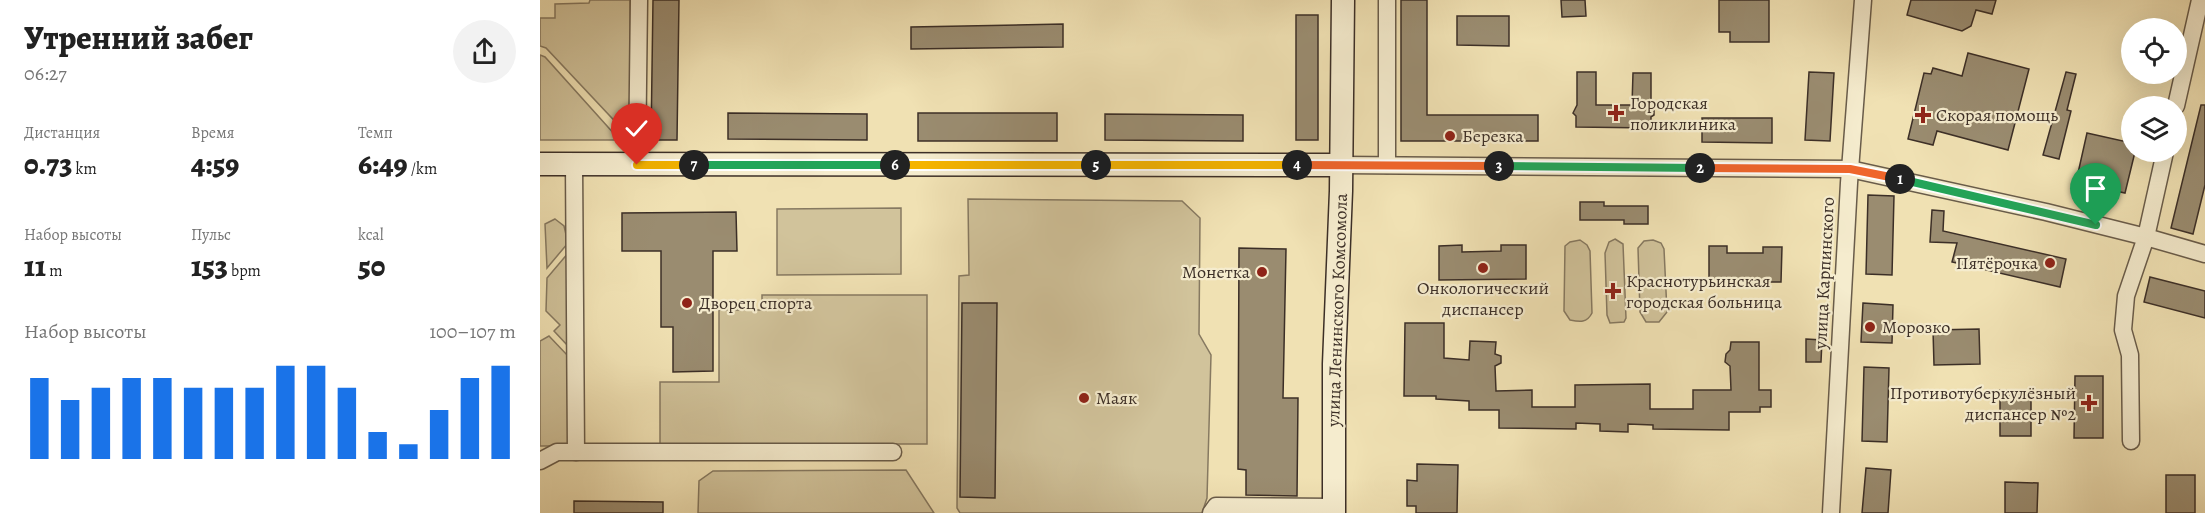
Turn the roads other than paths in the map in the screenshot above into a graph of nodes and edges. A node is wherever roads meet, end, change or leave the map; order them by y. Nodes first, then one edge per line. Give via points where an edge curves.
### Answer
1 (639, 0) edge
2 (1343, 0) edge
3 (1387, 0) edge
4 (1863, 0) edge
5 (2200, 0) edge
6 (2178, 96) edge
7 (2163, 162) edge
8 (540, 165) edge
9 (637, 165) junction
10 (1341, 165) junction
11 (1388, 165) junction
12 (574, 166) junction
13 (1850, 169) junction
14 (2146, 237) junction
15 (2205, 254) edge
16 (2131, 441) dead end
17 (576, 452) junction
18 (893, 452) dead end
19 (540, 461) edge
20 (1334, 510) edge
21 (1211, 513) edge
22 (1831, 513) edge

1 - 9 street
2 - 10 main road, улица Ленинского Комсомола
3 - 11 street
4 - 13 street, улица Карпинского
5 - 6 street
7 - 14 street
8 - 12 main road
9 - 10 main road
9 - 12 main road
10 - 11 street
10 - 20 main road, улица Ленинского Комсомола
11 - 13 street
12 - 17 street
13 - 14 street
13 - 22 street, улица Карпинского
14 - 15 street
14 - 16 street via 2126,296 2123,330 2130,355
17 - 18 street
17 - 19 street via 557,452
20 - 21 street via 1216,506

